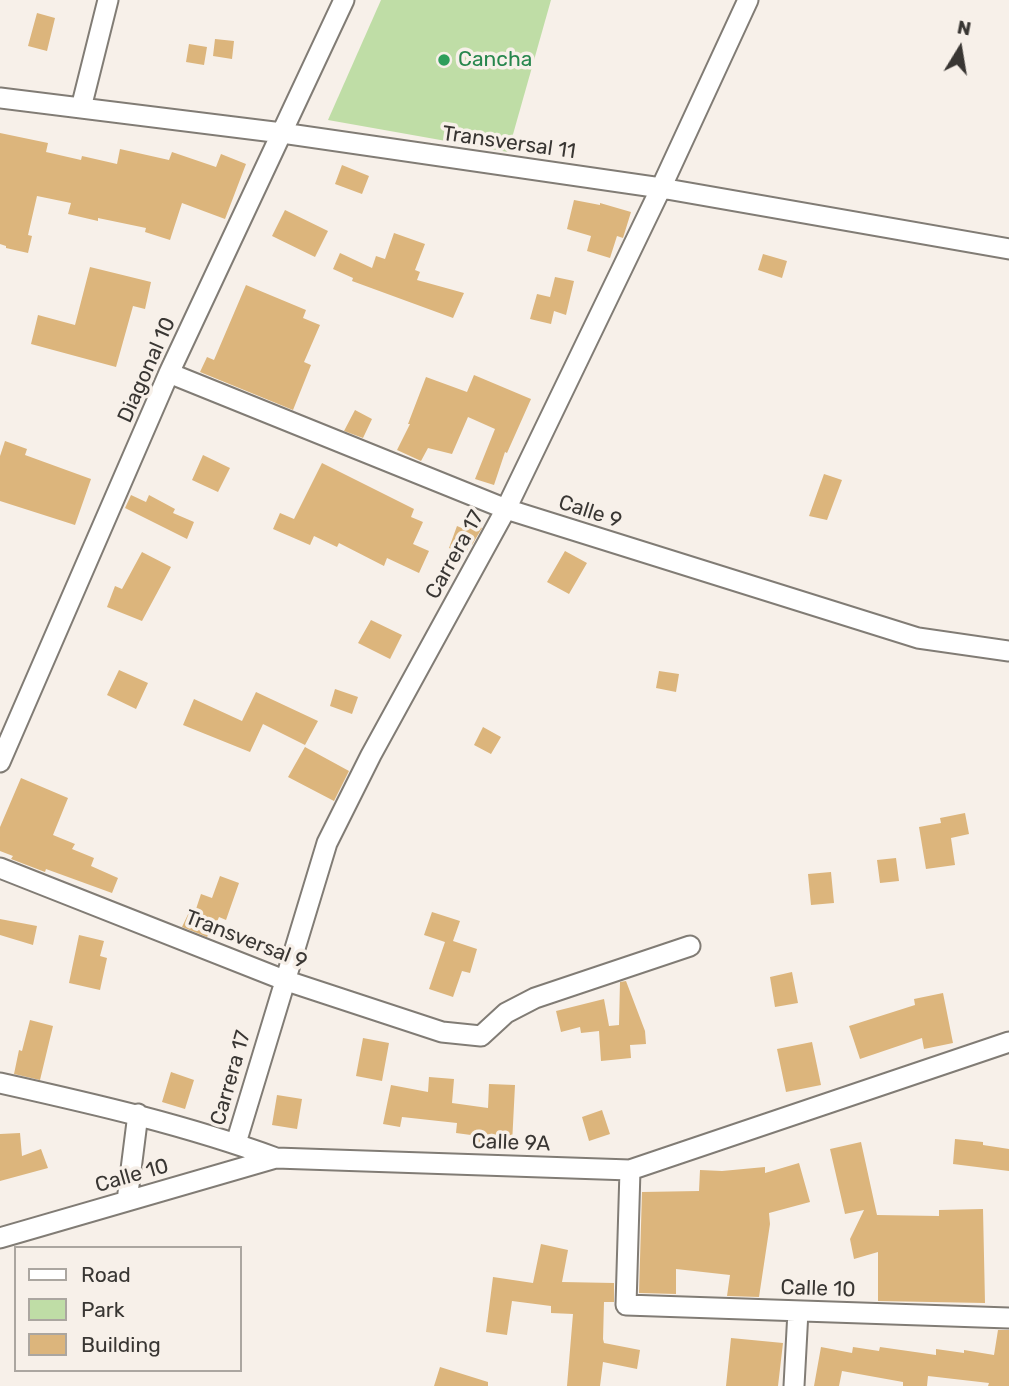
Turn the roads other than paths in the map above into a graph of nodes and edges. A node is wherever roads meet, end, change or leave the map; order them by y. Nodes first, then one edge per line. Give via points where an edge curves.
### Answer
1 (108, 0) edge
2 (344, 0) edge
3 (748, 0) edge
4 (0, 98) edge
5 (81, 108) junction
6 (282, 133) junction
7 (661, 188) junction
8 (1009, 249) edge
9 (169, 373) junction
10 (506, 509) junction
11 (1009, 651) edge
12 (0, 762) edge
13 (0, 869) edge
14 (690, 946) dead end
15 (284, 980) junction
16 (1009, 1042) edge
17 (0, 1083) edge
18 (138, 1114) junction
19 (236, 1143) junction
20 (276, 1158) junction
21 (630, 1170) junction
22 (127, 1201) junction
23 (0, 1238) edge
24 (798, 1311) junction
25 (1009, 1318) edge
26 (794, 1386) edge

1 - 5 street
2 - 6 street, Diagonal 10
3 - 7 street, Carrera 17
4 - 5 street, Transversal 11
5 - 6 street, Transversal 11
6 - 7 street, Transversal 11
6 - 9 street, Diagonal 10
7 - 8 street, Transversal 11
7 - 10 street, Carrera 17
9 - 10 street, Calle 9
9 - 12 street, Diagonal 10
10 - 11 street, Calle 9 via 918,638
10 - 15 street, Carrera 17 via 327,843
13 - 15 street, Transversal 9
14 - 15 street, Transversal 9 via 535,998 506,1013 481,1036 442,1032
15 - 19 street, Carrera 17
16 - 21 street, Calle 9A
17 - 18 street, Calle 9A
18 - 19 street, Calle 9A
18 - 22 street
19 - 20 street, Calle 9A
20 - 21 street, Calle 9A
20 - 22 street, Calle 10
21 - 24 street, Calle 10 via 626,1305
22 - 23 street, Calle 10
24 - 25 street, Calle 10
24 - 26 street

